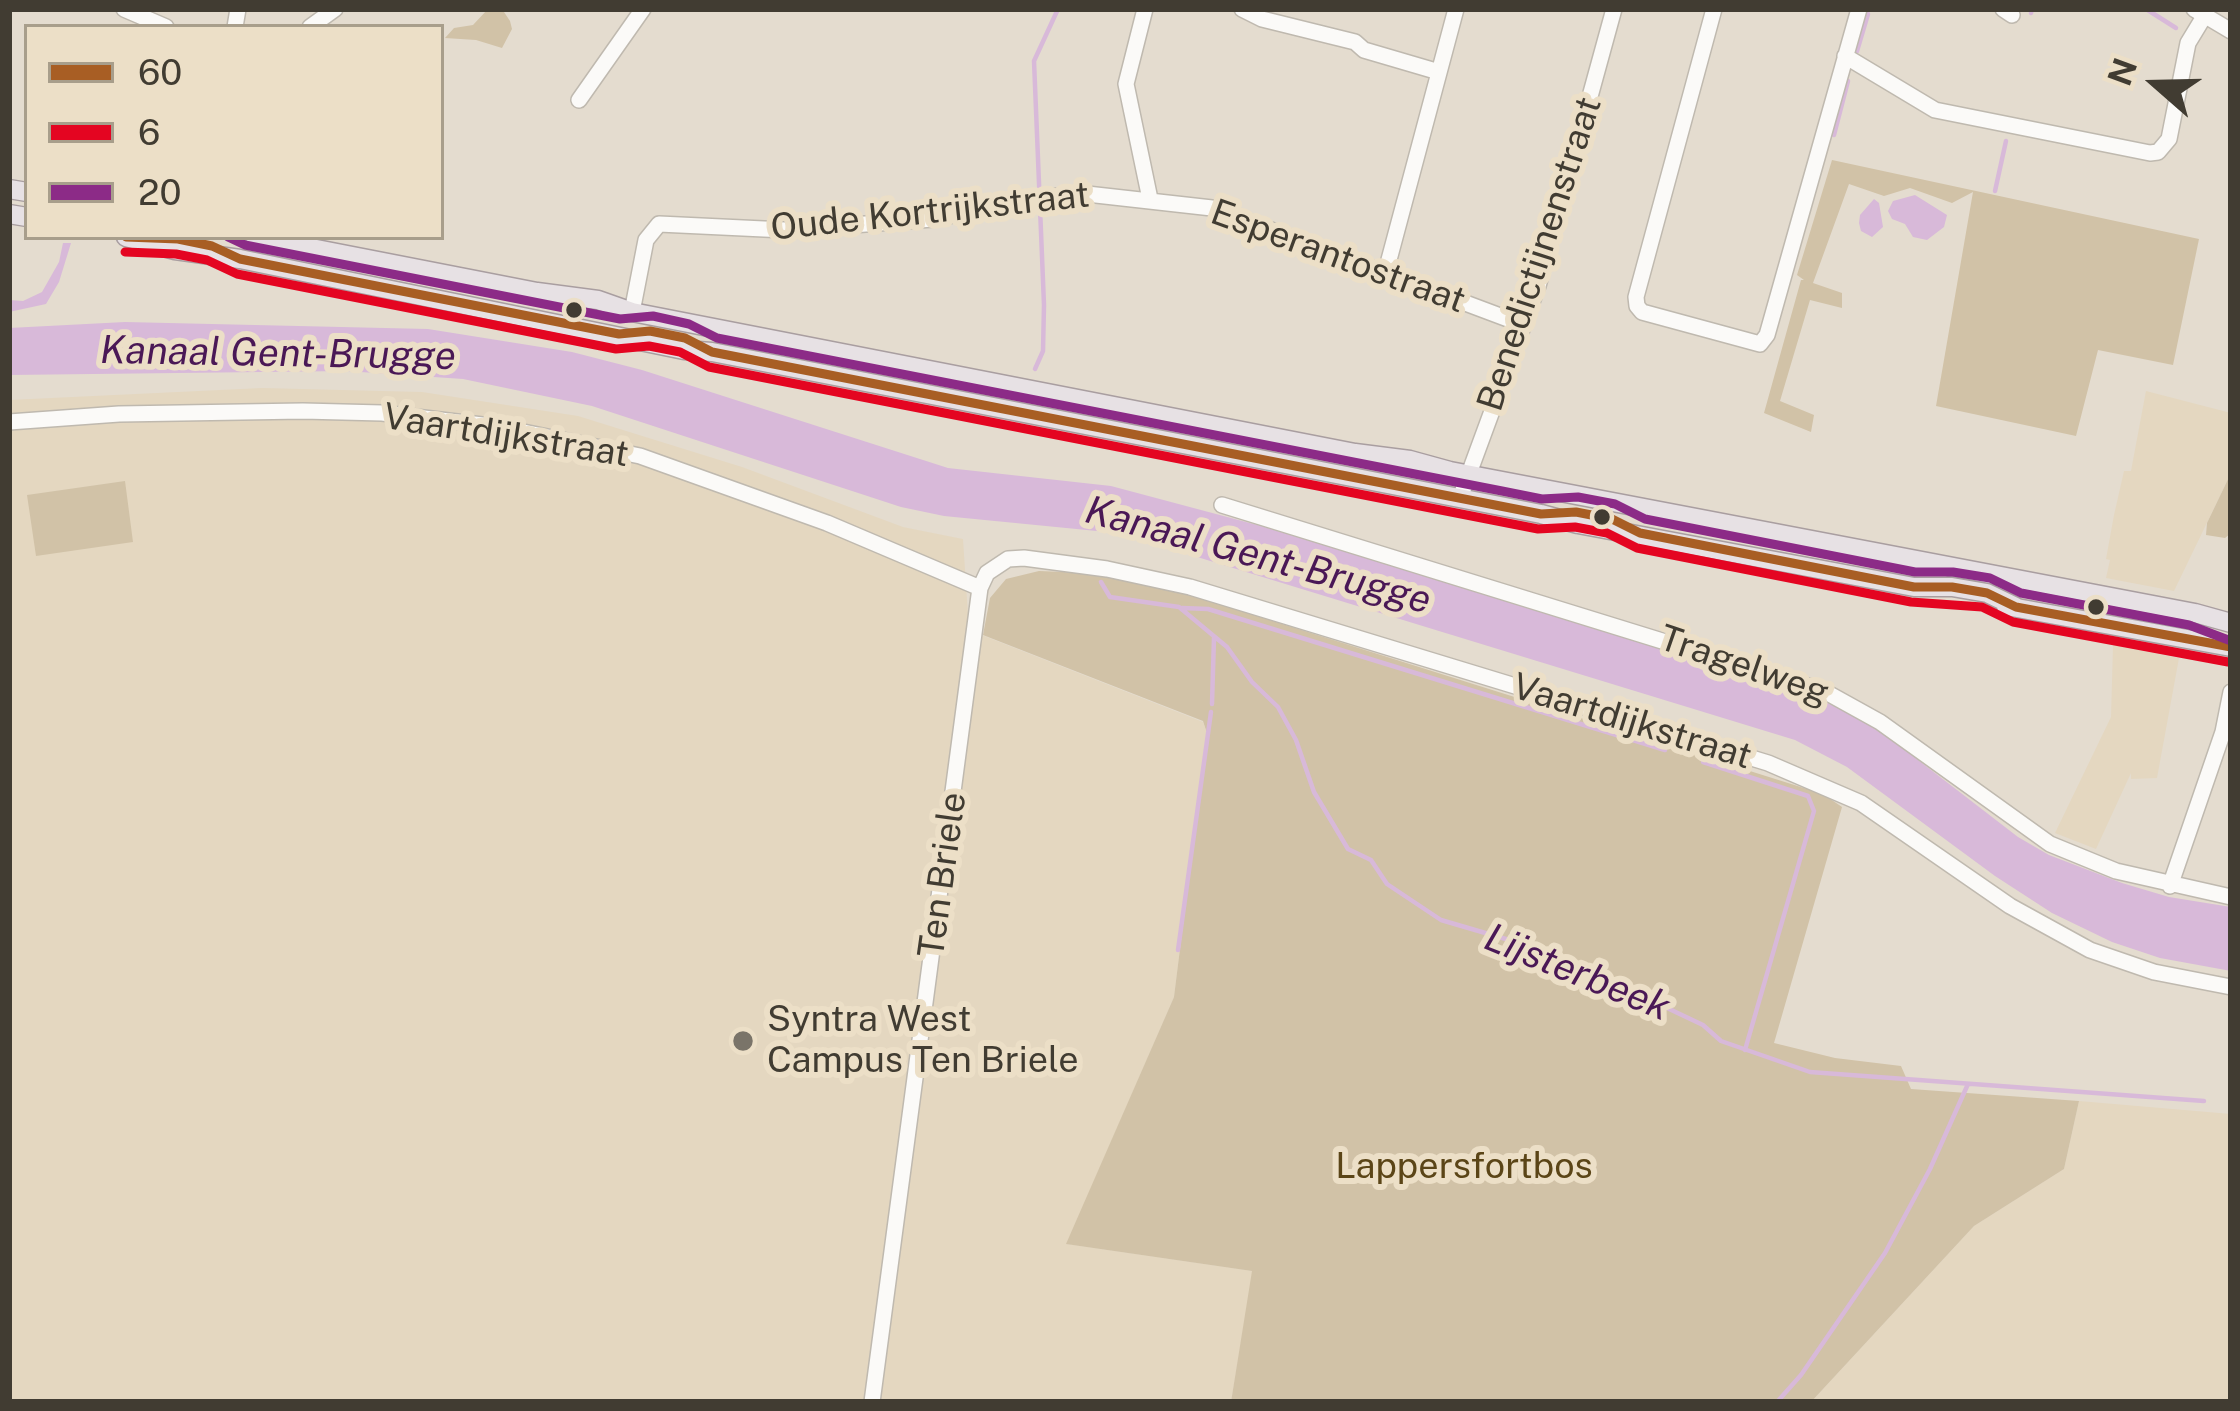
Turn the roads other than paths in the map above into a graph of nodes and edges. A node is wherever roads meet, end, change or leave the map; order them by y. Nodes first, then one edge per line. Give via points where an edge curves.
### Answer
1 (124, 9) edge
2 (643, 9) edge
3 (1145, 9) edge
4 (1242, 9) edge
5 (1456, 9) edge
6 (1614, 9) edge
7 (1714, 9) edge
8 (1859, 9) edge
9 (2200, 12) edge
10 (159, 24) edge
11 (2231, 31) edge
12 (1845, 56) junction
13 (1439, 72) junction
14 (579, 100) dead end
15 (1150, 199) junction
16 (183, 240) edge
17 (270, 240) edge
18 (1386, 271) junction
19 (632, 311) junction
20 (1524, 325) junction
21 (9, 422) edge
22 (1459, 473) junction
23 (1460, 498) junction
24 (1222, 505) dead end
25 (994, 566) joint
26 (980, 588) junction
27 (2231, 623) edge
28 (2186, 640) junction
29 (2231, 647) edge
30 (2231, 657) edge
31 (2231, 692) edge
32 (2170, 886) junction
33 (2231, 897) edge
34 (2231, 987) edge
35 (872, 1402) edge

1 - 10 street
2 - 14 street
3 - 15 street via 1126,84
4 - 13 street
5 - 13 street
6 - 20 street, Benedictijnenstraat
7 - 12 street via 1637,306 1642,312 1760,344
8 - 12 street
9 - 11 street
9 - 12 street via 2169,139 2158,152 1935,110
13 - 18 street
15 - 18 street, Esperantostraat via 1212,208
15 - 19 street, Oude Kortrijkstraat via 1038,198 933,219 785,230 659,224 646,240
16 - 23 main road via 240,259 619,334 650,331 712,352
17 - 19 main road
18 - 20 street, Esperantostraat
19 - 22 main road via 1355,453 1419,474
20 - 22 street, Benedictijnenstraat
21 - 26 street, Vaartdijkstraat via 303,411 499,427 640,456
22 - 23 street, Benedictijnenstraat
22 - 27 main road
23 - 28 main road via 1914,587 1987,593 2016,607
24 - 32 street, Tragelweg via 1824,691 2050,844
25 - 26 street, Ten Briele
25 - 34 street, Vaartdijkstraat via 1024,558 1190,587 1768,763 1861,803 2010,906 2090,950 2154,973
26 - 35 street, Ten Briele
28 - 29 main road
28 - 30 main road
31 - 32 street
32 - 33 street, Tragelweg

